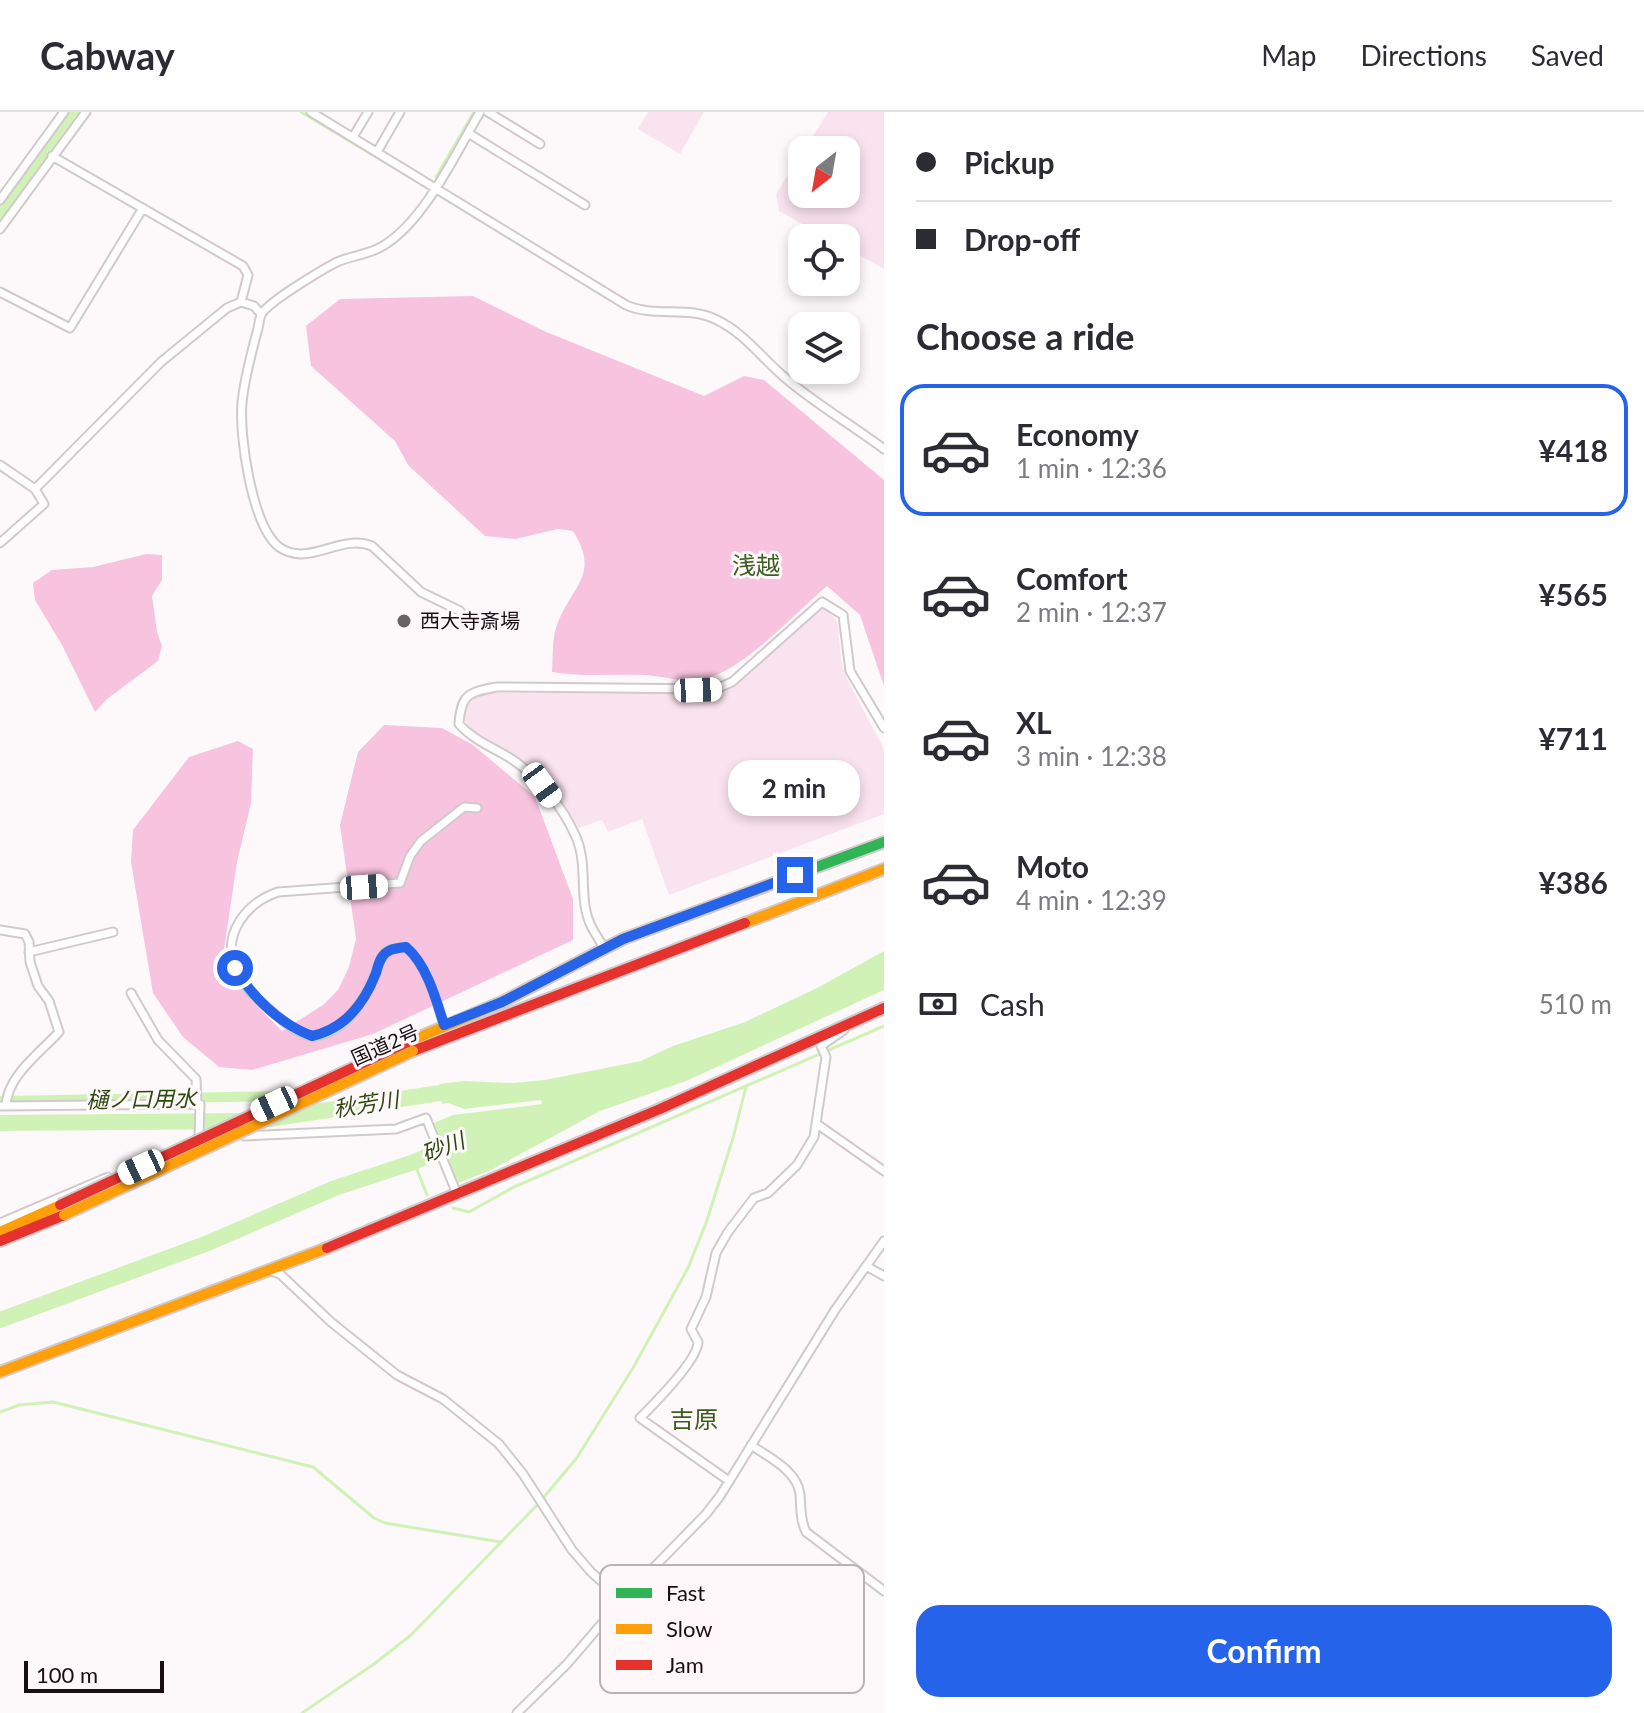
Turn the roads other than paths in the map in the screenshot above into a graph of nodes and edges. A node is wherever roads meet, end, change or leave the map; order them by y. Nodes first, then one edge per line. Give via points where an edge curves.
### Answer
1 (64, 112) edge
2 (86, 112) edge
3 (311, 112) edge
4 (368, 112) edge
5 (400, 112) edge
6 (480, 112) edge
7 (488, 112) edge
8 (468, 133) junction
9 (353, 137) junction
10 (540, 144) dead end
11 (377, 152) junction
12 (52, 156) junction
13 (434, 187) junction
14 (0, 203) edge
15 (585, 205) dead end
16 (143, 208) junction
17 (11, 211) junction
18 (0, 229) edge
19 (0, 292) edge
20 (241, 302) junction
21 (261, 314) junction
22 (884, 449) edge
23 (0, 465) edge
24 (35, 489) junction
25 (0, 543) edge
26 (460, 611) dead end
27 (884, 728) edge
28 (477, 808) dead end
29 (884, 842) edge
30 (884, 869) edge
31 (0, 930) edge
32 (113, 932) dead end
33 (604, 948) junction
34 (29, 952) junction
35 (131, 993) dead end
36 (884, 1008) edge
37 (859, 1017) junction
38 (444, 1025) junction
39 (411, 1046) junction
40 (197, 1101) junction
41 (5, 1103) edge
42 (817, 1124) junction
43 (199, 1136) junction
44 (884, 1171) edge
45 (457, 1194) junction
46 (62, 1210) junction
47 (0, 1223) edge
48 (0, 1232) edge
49 (0, 1241) edge
50 (884, 1241) edge
51 (866, 1266) junction
52 (269, 1270) junction
53 (884, 1276) edge
54 (0, 1372) edge
55 (751, 1445) junction
56 (729, 1481) junction
57 (656, 1565) edge
58 (850, 1565) edge
59 (864, 1576) edge
60 (600, 1580) edge
61 (884, 1591) edge
62 (600, 1626) edge
63 (517, 1713) edge

1 - 14 street
2 - 12 street
3 - 9 street
4 - 9 street
5 - 11 street
6 - 8 street
7 - 10 street
8 - 13 street
8 - 15 street
9 - 11 street
11 - 13 street
12 - 16 street
12 - 17 street
13 - 21 street via 420,213 396,237 379,249 336,263
13 - 22 street via 626,305 643,311 693,312 729,326 827,412
14 - 17 street
16 - 19 street via 70,328
16 - 20 street via 243,266 248,275
17 - 18 street
20 - 21 street
20 - 24 street via 161,362
21 - 26 street via 242,403 242,447 266,532 280,547 300,555 335,544 372,546 421,592
23 - 24 street
24 - 25 street via 44,504
27 - 33 street via 850,671 843,615 822,602 732,682 716,689 497,687 472,692 460,705 459,724 542,785 576,836 588,920
28 - 38 street via 464,807 421,841 400,883 262,897 239,920 232,944 235,968 253,994 291,1026 312,1036 348,1018 361,1003 380,960 388,951 406,947 436,997
29 - 33 main road
30 - 39 main road, 国道2号
31 - 34 street via 25,934
32 - 34 street
33 - 38 main road via 502,1002
34 - 41 street via 59,1032 13,1082
35 - 40 street via 158,1040 196,1079
36 - 37 main road
37 - 42 street via 821,1046
37 - 45 main road via 756,1068
38 - 39 main road
39 - 46 main road, 国道2号, bridge
40 - 41 street
40 - 43 street
42 - 44 street
42 - 56 street via 797,1165 768,1193 754,1198 721,1242 691,1329 699,1346 640,1418
43 - 45 street via 396,1129 426,1118
43 - 47 street
45 - 52 main road
46 - 48 main road
46 - 49 main road, 国道2号
50 - 51 street
51 - 53 street
51 - 55 street
52 - 54 main road
52 - 60 street via 397,1375 443,1399 490,1436
55 - 56 street
55 - 58 street via 798,1482 806,1532
56 - 57 street via 706,1514
59 - 61 street
62 - 63 street

